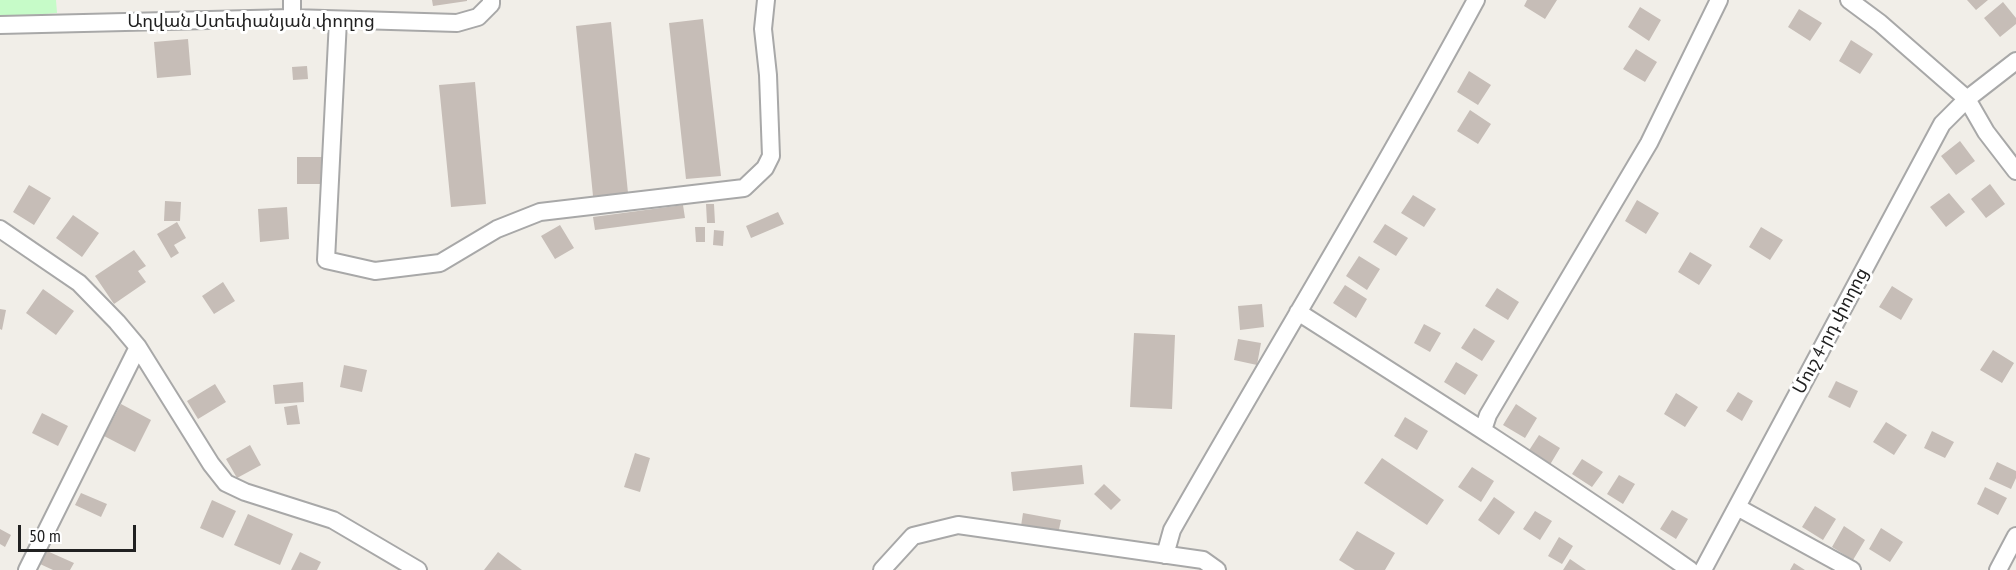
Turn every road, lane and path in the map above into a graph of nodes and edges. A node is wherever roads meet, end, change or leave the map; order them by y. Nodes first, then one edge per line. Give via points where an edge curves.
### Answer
1 (292, 0) edge
2 (491, 0) edge
3 (766, 0) edge
4 (1476, 0) edge
5 (1719, 0) edge
6 (1849, 0) edge
7 (291, 18) junction
8 (338, 20) junction
9 (0, 25) edge
10 (2016, 61) edge
11 (1966, 99) junction
12 (2016, 171) edge
13 (0, 228) edge
14 (1298, 312) junction
15 (138, 347) junction
16 (1483, 430) junction
17 (1737, 507) junction
18 (2016, 536) edge
19 (1165, 555) junction
20 (409, 568) edge
21 (27, 570) edge
22 (882, 570) edge
23 (1217, 570) edge
24 (1690, 570) edge
25 (1703, 570) edge
26 (1852, 570) edge
27 (1998, 570) edge

1 - 7 street
2 - 8 street, Աղվան Ստեփանյան փողոց via 478,17 457,23
3 - 8 street via 763,29 771,156 765,168 744,188 540,212 496,229 440,263 375,271 326,260
4 - 14 street
5 - 16 street via 1649,143 1488,415
6 - 11 street
7 - 8 street, Աղվան Ստեփանյան փողոց
7 - 9 street, Աղվան Ստեփանյան փողոց
10 - 11 street, Մուշ 4-րդ փողոց
11 - 12 street
11 - 17 street, Մուշ 4-րդ փողոց via 1942,124
13 - 15 street via 80,283
14 - 16 street
14 - 19 street via 1172,531
15 - 20 street via 226,483 333,520
15 - 21 street
16 - 24 street
17 - 25 street, Մուշ 4-րդ փողոց
17 - 26 street
18 - 27 street
19 - 22 street via 958,525 913,536
19 - 23 street via 1203,560

